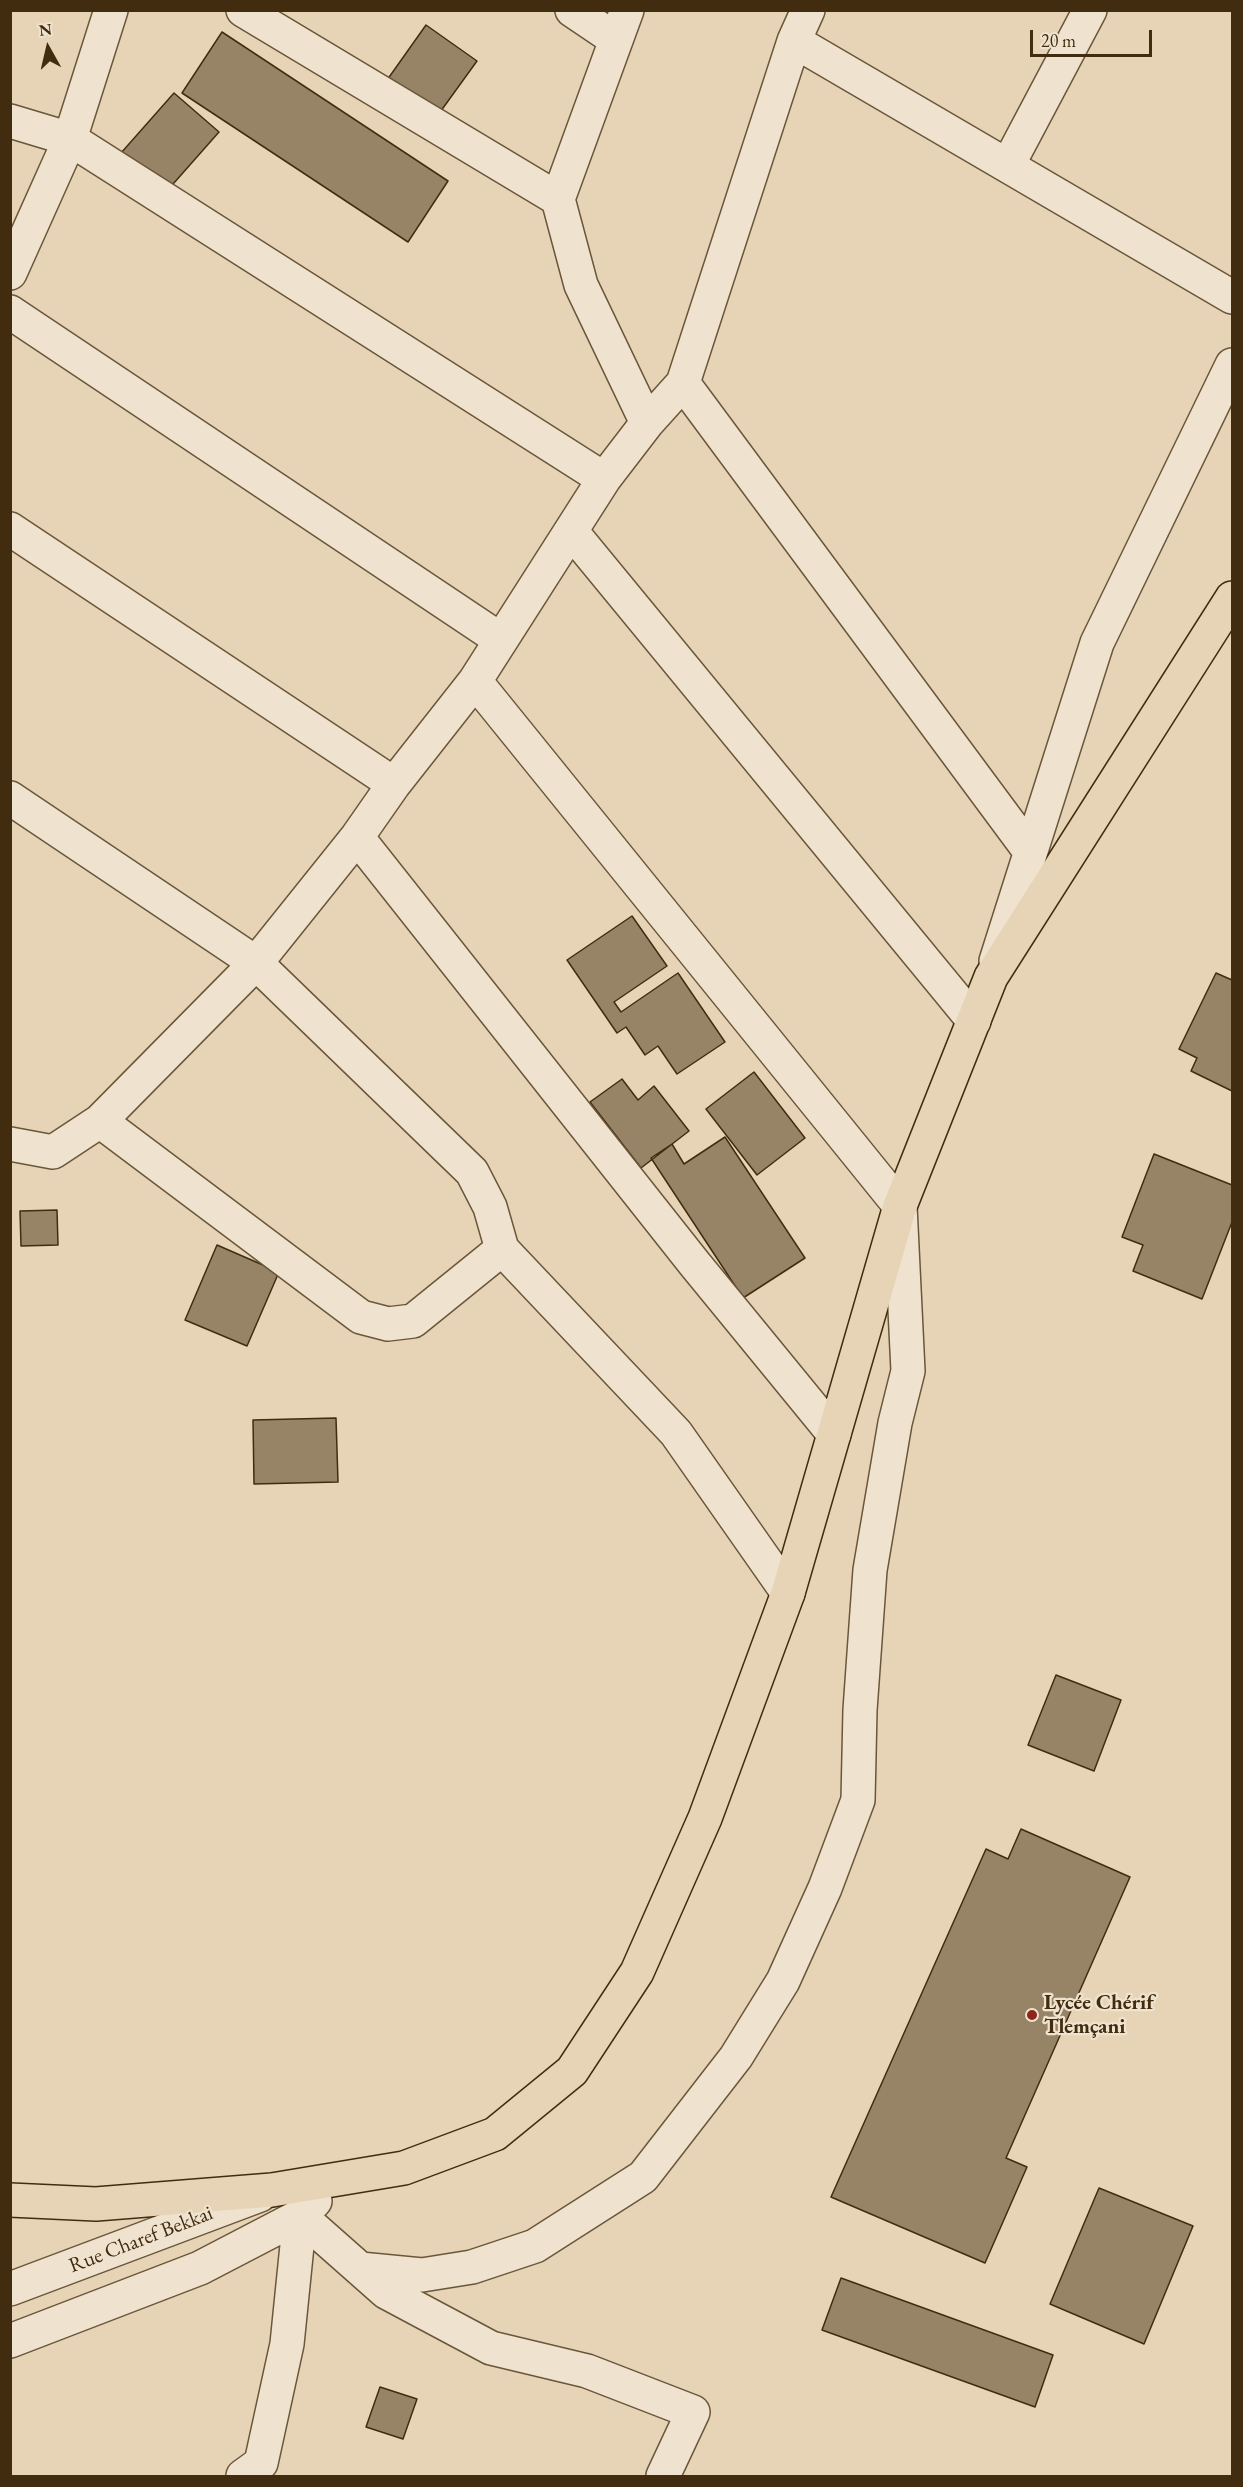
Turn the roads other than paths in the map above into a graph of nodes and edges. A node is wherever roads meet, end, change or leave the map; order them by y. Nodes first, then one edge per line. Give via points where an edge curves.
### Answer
1 (111, 10) edge
2 (243, 10) edge
3 (572, 10) edge
4 (808, 10) edge
5 (1090, 10) edge
6 (621, 25) edge
7 (794, 41) junction
8 (10, 121) edge
9 (70, 139) junction
10 (1008, 165) junction
11 (558, 199) junction
12 (10, 273) edge
13 (1233, 297) edge
14 (10, 312) edge
15 (1233, 365) edge
16 (683, 383) junction
17 (1224, 386) edge
18 (647, 423) junction
19 (604, 479) junction
20 (10, 529) edge
21 (571, 531) junction
22 (1233, 598) edge
23 (501, 640) junction
24 (475, 681) junction
25 (394, 784) junction
26 (10, 798) edge
27 (357, 837) junction
28 (1029, 850) junction
29 (256, 963) junction
30 (991, 977) junction
31 (974, 1021) junction
32 (100, 1120) junction
33 (10, 1144) edge
34 (900, 1206) junction
35 (502, 1249) junction
36 (834, 1434) junction
37 (788, 1593) junction
38 (334, 2181) junction
39 (272, 2190) junction
40 (10, 2200) edge
41 (300, 2216) junction
42 (360, 2269) junction
43 (10, 2289) edge
44 (10, 2341) edge
45 (243, 2476) edge
46 (663, 2476) edge

1 - 9 street
2 - 11 street
3 - 6 street
4 - 7 street
5 - 10 street
6 - 11 street
7 - 10 street
7 - 16 street
8 - 9 street
9 - 12 street
9 - 19 street
10 - 13 street
11 - 18 street via 581,285
14 - 23 street
15 - 17 street
16 - 18 street
16 - 28 street
17 - 28 street via 1097,643
18 - 19 street
19 - 21 street
20 - 25 street
21 - 23 street
21 - 31 street
22 - 30 main road
23 - 24 street
24 - 25 street
24 - 34 street
25 - 27 street
26 - 29 street
27 - 29 street
27 - 36 street
28 - 30 street
29 - 32 street
29 - 35 street via 472,1172 490,1207
30 - 31 main road
31 - 34 main road
32 - 33 street via 52,1152
32 - 35 street via 361,1317 388,1324 413,1321
34 - 36 main road
34 - 42 street via 908,1371 895,1423 870,1570 858,1800 825,1888 783,1981 736,2057 643,2177 535,2246 472,2267 422,2275
35 - 37 street via 676,1433
36 - 37 main road
37 - 38 main road via 705,1818 637,1972 572,2071 495,2134 404,2169
38 - 39 main road
38 - 41 street
39 - 40 main road via 96,2204
39 - 43 street, Rue Charef Bekkai
41 - 42 street
41 - 44 street via 200,2268
41 - 45 street via 287,2344 261,2463
42 - 46 street via 386,2292 491,2348 586,2371 693,2412

